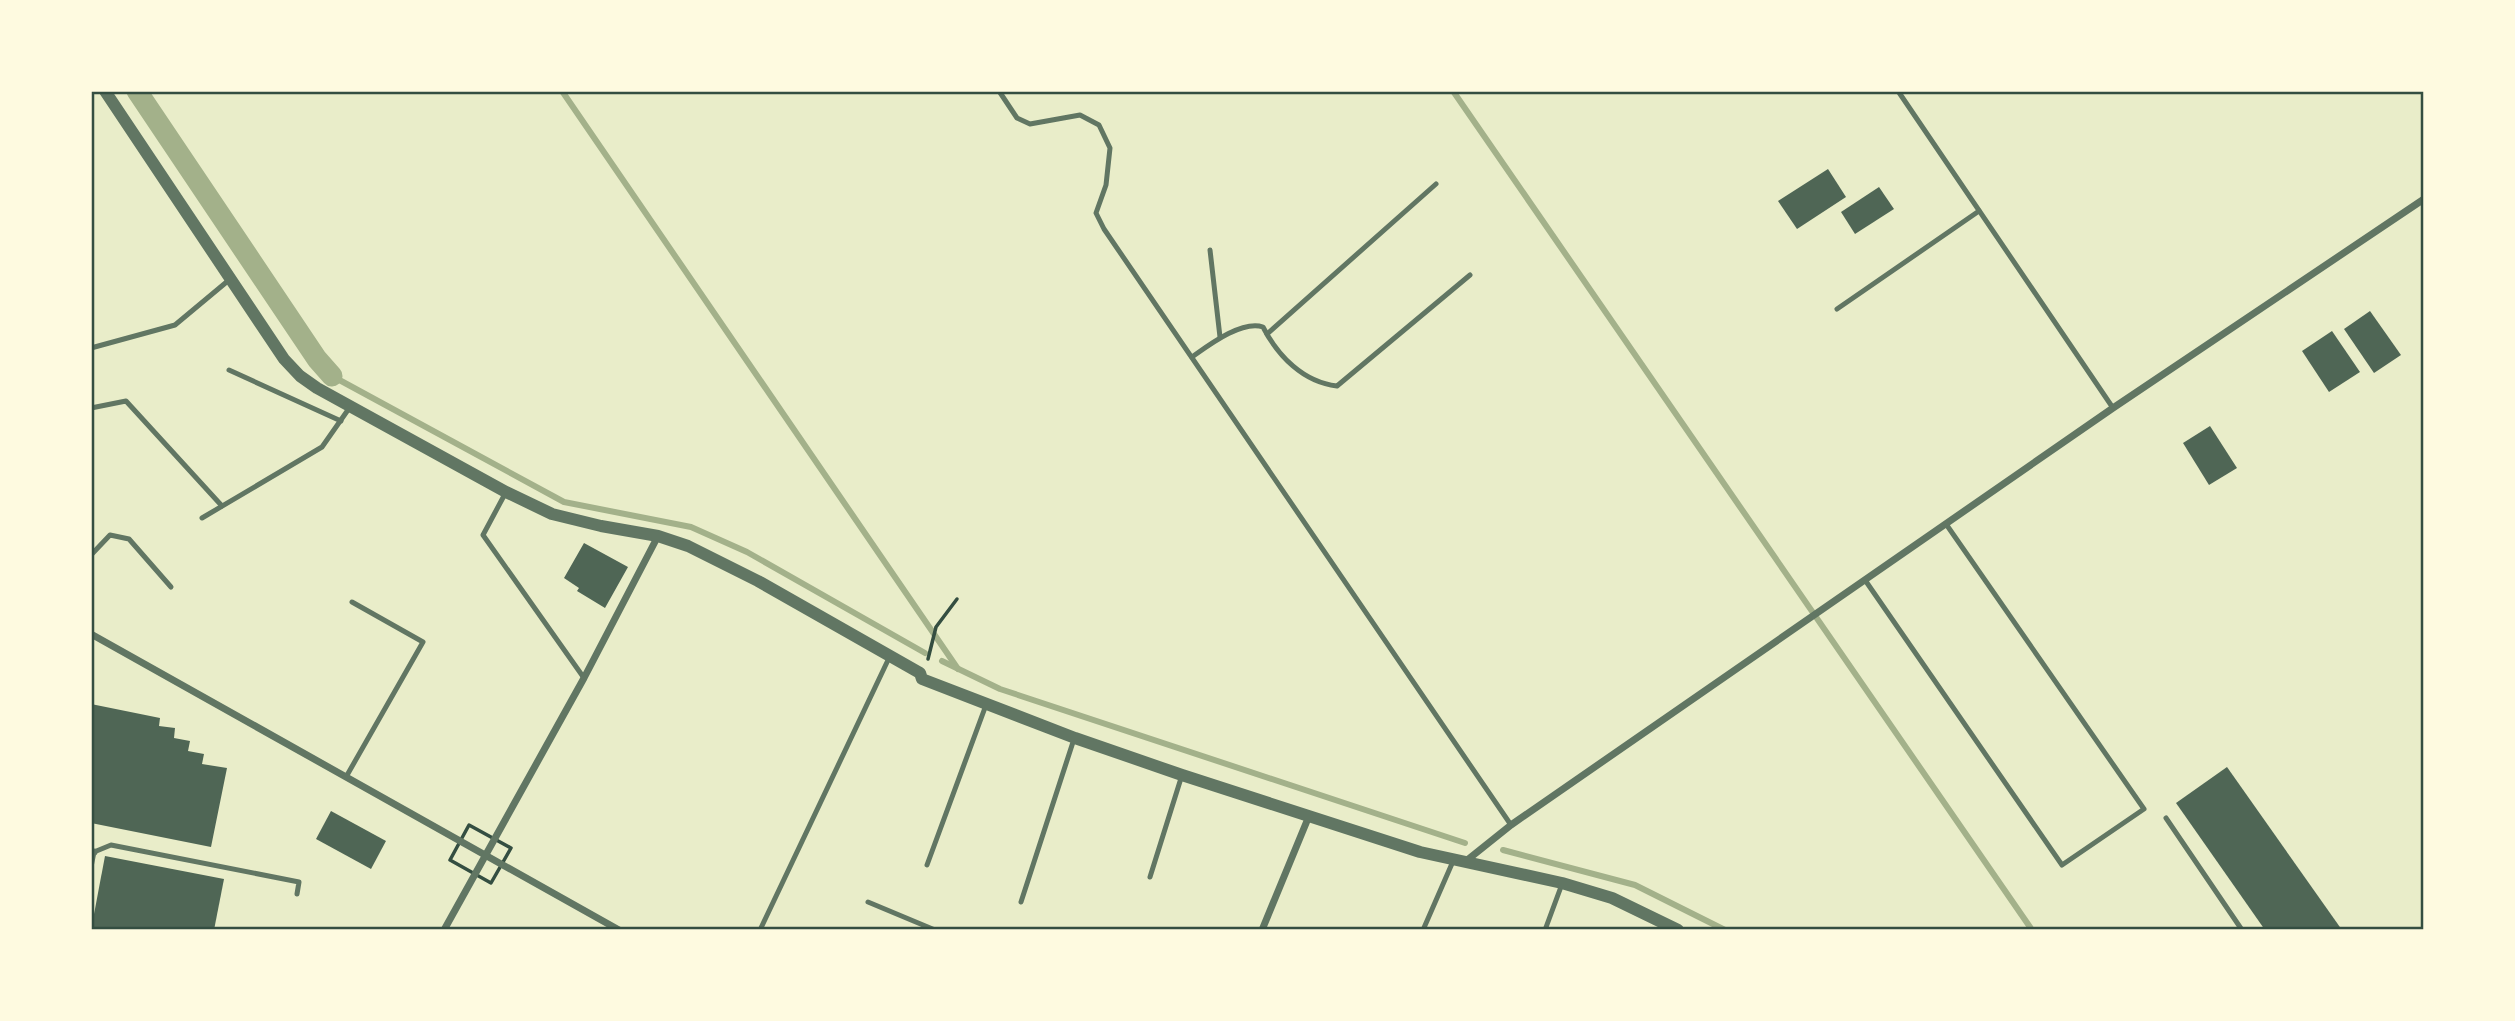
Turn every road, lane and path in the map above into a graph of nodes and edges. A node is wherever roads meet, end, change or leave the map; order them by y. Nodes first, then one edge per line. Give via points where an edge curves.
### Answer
1 (105, 91) edge
2 (999, 91) edge
3 (1898, 91) edge
4 (1436, 184) dead end
5 (2424, 199) edge
6 (1979, 211) junction
7 (1210, 250) dead end
8 (1470, 275) dead end
9 (230, 279) junction
10 (1837, 310) dead end
11 (1267, 334) junction
12 (1220, 337) junction
13 (91, 348) edge
14 (1192, 357) junction
15 (229, 370) dead end
16 (350, 407) junction
17 (91, 408) edge
18 (2113, 408) junction
19 (341, 421) junction
20 (506, 492) junction
21 (222, 506) junction
22 (202, 518) dead end
23 (1946, 524) junction
24 (658, 537) junction
25 (91, 555) edge
26 (1865, 580) junction
27 (171, 587) dead end
28 (957, 599) dead end
29 (352, 602) dead end
30 (91, 634) edge
31 (889, 657) junction
32 (583, 677) junction
33 (922, 679) junction
34 (986, 705) junction
35 (1075, 738) junction
36 (1182, 775) junction
37 (346, 777) junction
38 (1309, 816) junction
39 (2166, 818) dead end
40 (1511, 825) junction
41 (92, 852) edge
42 (485, 855) junction
43 (1460, 860) junction
44 (927, 865) dead end
45 (91, 867) edge
46 (1150, 877) dead end
47 (1562, 883) junction
48 (297, 894) dead end
49 (868, 902) dead end
50 (1021, 902) dead end
51 (1670, 928) edge
52 (444, 930) edge
53 (619, 930) edge
54 (760, 930) edge
55 (935, 930) edge
56 (1262, 930) edge
57 (1423, 930) edge
58 (1545, 930) edge
59 (2242, 930) edge

1 - 9 street
2 - 14 lane via 1017,118 1030,124 1080,115 1099,125 1110,148 1106,185 1096,213
3 - 6 lane
4 - 11 lane
5 - 18 street
6 - 10 lane
6 - 18 lane
7 - 12 lane
8 - 11 lane via 1336,386 1301,374
9 - 13 lane via 175,325
9 - 16 street via 284,359 300,376
11 - 12 lane via 1255,324
12 - 14 lane
14 - 40 lane
15 - 19 lane
16 - 19 lane
16 - 20 street
17 - 21 lane via 126,401
18 - 23 street
19 - 21 lane via 322,447
20 - 24 street via 552,514
20 - 32 lane via 483,535
21 - 22 lane
23 - 26 street
23 - 26 lane via 2144,809 2062,865
24 - 31 street via 688,546 758,581
24 - 32 street
25 - 27 lane via 110,536 129,539
26 - 40 street
28 - 33 path via 936,627
29 - 37 lane via 423,642
30 - 37 street
31 - 33 street via 920,673
31 - 54 lane
32 - 42 street
33 - 34 street
34 - 35 street
34 - 44 lane
35 - 36 street
35 - 50 lane
36 - 38 street
36 - 46 lane
37 - 42 street
38 - 43 street via 1420,852
38 - 56 street
39 - 59 lane
40 - 43 street
41 - 45 lane
41 - 48 lane via 111,845 286,880 299,883
42 - 52 street
42 - 53 street
43 - 47 street
43 - 57 lane
47 - 51 street via 1612,898
47 - 58 lane
49 - 55 lane

